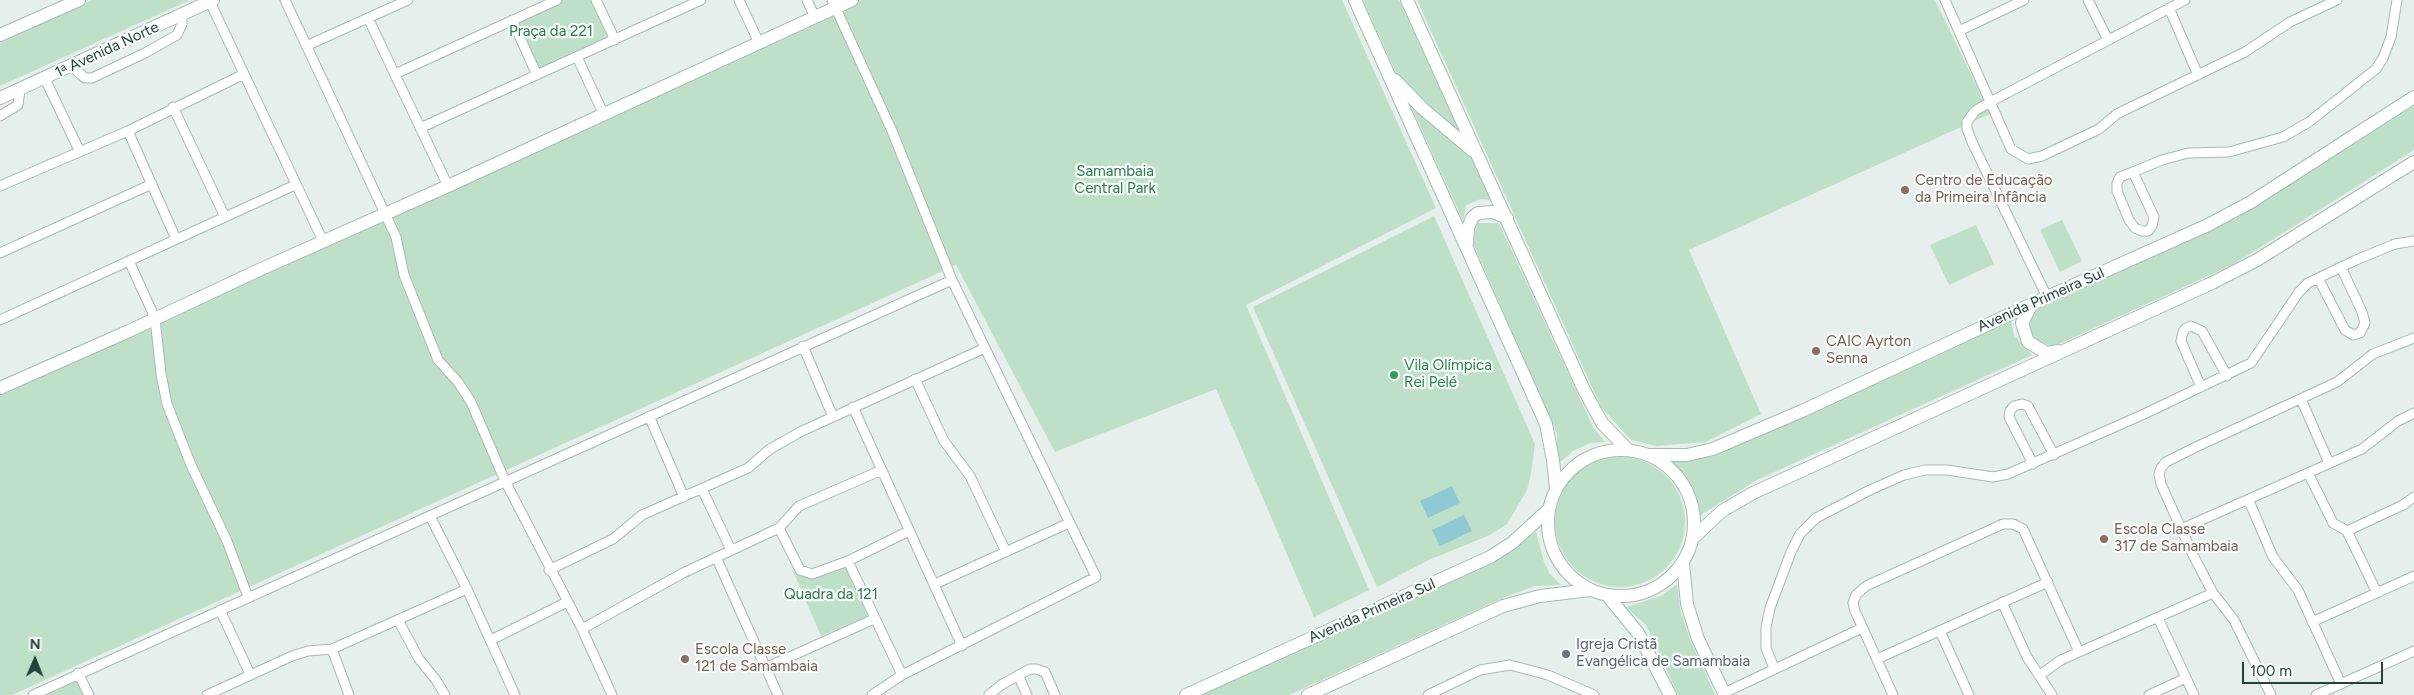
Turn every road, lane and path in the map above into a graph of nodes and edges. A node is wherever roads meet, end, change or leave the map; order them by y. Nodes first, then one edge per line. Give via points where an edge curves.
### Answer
1 (79, 0) edge
2 (285, 0) edge
3 (408, 0) edge
4 (596, 0) edge
5 (701, 0) edge
6 (739, 0) edge
7 (807, 0) edge
8 (852, 0) edge
9 (1355, 0) edge
10 (1407, 0) edge
11 (1945, 0) edge
12 (2024, 0) edge
13 (2088, 0) edge
14 (2184, 0) edge
15 (2337, 0) edge
16 (2397, 0) edge
17 (212, 1) edge
18 (553, 1) edge
19 (834, 4) edge
20 (2169, 8) junction
21 (182, 15) junction
22 (368, 18) junction
23 (815, 18) junction
24 (512, 20) junction
25 (1960, 30) junction
26 (0, 35) edge
27 (615, 40) junction
28 (2108, 40) junction
29 (759, 43) junction
30 (306, 46) junction
31 (577, 57) junction
32 (71, 66) junction
33 (244, 74) junction
34 (396, 74) junction
35 (1389, 74) junction
36 (536, 75) junction
37 (2198, 75) junction
38 (45, 79) junction
39 (20, 90) junction
40 (2414, 97) edge
41 (0, 98) edge
42 (1990, 102) junction
43 (173, 107) junction
44 (604, 115) junction
45 (0, 116) edge
46 (420, 128) junction
47 (128, 130) junction
48 (79, 150) junction
49 (1478, 156) junction
50 (2414, 162) edge
51 (2133, 172) junction
52 (152, 184) junction
53 (294, 185) junction
54 (0, 186) edge
55 (448, 186) junction
56 (384, 215) junction
57 (225, 217) junction
58 (1507, 218) junction
59 (176, 239) junction
60 (322, 241) junction
61 (2414, 241) edge
62 (1467, 245) junction
63 (0, 253) edge
64 (129, 261) junction
65 (2342, 267) junction
66 (2318, 278) junction
67 (952, 280) junction
68 (2047, 297) junction
69 (2032, 304) junction
70 (155, 318) junction
71 (0, 320) edge
72 (2414, 338) edge
73 (803, 346) junction
74 (985, 348) junction
75 (2064, 351) junction
76 (2227, 376) junction
77 (916, 379) junction
78 (2201, 387) junction
79 (0, 388) edge
80 (2301, 399) junction
81 (853, 407) junction
82 (2414, 412) edge
83 (649, 416) junction
84 (833, 417) junction
85 (1628, 450) junction
86 (1648, 455) junction
87 (2054, 455) junction
88 (2329, 463) junction
89 (2033, 464) junction
90 (882, 470) junction
91 (2308, 473) junction
92 (504, 481) junction
93 (1556, 488) junction
94 (702, 489) junction
95 (2414, 496) edge
96 (684, 497) junction
97 (2249, 500) junction
98 (1548, 510) junction
99 (430, 516) junction
100 (1070, 523) junction
101 (779, 528) junction
102 (2181, 530) junction
103 (909, 531) junction
104 (2347, 531) junction
105 (1693, 538) junction
106 (731, 550) junction
107 (1006, 552) junction
108 (716, 557) junction
109 (848, 561) junction
110 (1682, 563) junction
111 (549, 570) junction
112 (2414, 576) edge
113 (2048, 582) junction
114 (935, 584) junction
115 (467, 589) junction
116 (1590, 590) junction
117 (2213, 593) junction
118 (2378, 593) junction
119 (1607, 595) junction
120 (248, 597) junction
121 (567, 602) junction
122 (2002, 602) junction
123 (220, 610) junction
124 (874, 618) junction
125 (2158, 618) junction
126 (398, 620) junction
127 (2312, 622) junction
128 (1862, 628) junction
129 (582, 629) junction
130 (1940, 631) junction
131 (491, 640) junction
132 (962, 646) junction
133 (332, 648) junction
134 (2414, 651) edge
135 (2079, 652) junction
136 (1877, 659) junction
137 (765, 668) junction
138 (1774, 668) junction
139 (78, 673) junction
140 (250, 674) junction
141 (902, 675) junction
142 (1018, 675) junction
143 (2040, 675) junction
144 (2186, 678) junction
145 (2341, 684) junction
146 (1725, 694) edge
147 (33, 695) edge
148 (89, 695) edge
149 (207, 695) edge
150 (349, 695) edge
151 (445, 695) edge
152 (515, 695) edge
153 (612, 695) edge
154 (778, 695) edge
155 (872, 695) edge
156 (989, 695) edge
157 (1027, 695) edge
158 (1055, 695) edge
159 (1186, 695) edge
160 (1308, 695) edge
161 (1428, 695) edge
162 (1594, 695) edge
163 (1670, 695) edge
164 (1893, 695) edge
165 (1969, 695) edge
166 (2052, 695) edge
167 (2149, 695) edge
168 (2194, 695) edge
169 (2271, 695) edge
170 (2316, 695) edge

1 - 26 main road
2 - 30 street
3 - 22 street
4 - 27 street
5 - 27 street
6 - 29 street
7 - 23 street
8 - 19 main road
9 - 35 main road
10 - 49 main road
11 - 25 street
12 - 25 street
13 - 28 street
14 - 20 street
15 - 37 street via 2290,22 2246,52
16 - 51 street via 2390,37 2376,69 2309,122 2283,137 2229,152 2188,153
17 - 21 main road, 1ᵃ Avenida Norte
17 - 33 street
18 - 24 street
19 - 23 main road
19 - 67 street via 892,132
20 - 28 street
20 - 37 street
21 - 32 main road, 1ᵃ Avenida Norte
21 - 32 street via 177,35 92,78 84,78
22 - 30 street
22 - 34 street
23 - 29 main road
24 - 34 street
24 - 36 street
25 - 42 street
27 - 31 street
28 - 42 street
29 - 44 main road
30 - 56 street
31 - 36 street
31 - 44 street
32 - 38 main road, 1ᵃ Avenida Norte
33 - 43 street
33 - 53 street
34 - 46 street
35 - 49 main road via 1422,108 1454,132
35 - 62 main road
36 - 46 street
37 - 42 street via 2124,110 2099,129 2034,159 2022,158 2011,149
38 - 39 main road, 1ᵃ Avenida Norte
38 - 48 street
39 - 41 main road, 1ᵃ Avenida Norte
39 - 45 street via 18,105
40 - 68 main road, Avenida Primeira Sul via 2251,202 2208,225
42 - 68 street via 1975,111 1967,122 1967,129
43 - 47 street
43 - 57 street
44 - 55 main road
46 - 55 street
47 - 48 street
47 - 52 street
48 - 54 street
49 - 58 main road
50 - 75 main road via 2257,260
51 - 51 street via 2154,216 2148,231 2135,228 2118,191 2120,177
52 - 59 street
52 - 63 street
53 - 57 street
53 - 60 street
55 - 56 main road
56 - 60 main road
56 - 92 street via 396,237 400,265 438,360 471,402
57 - 59 street
58 - 62 main road via 1493,212 1478,213 1468,228
58 - 85 main road via 1584,390 1602,424
59 - 64 street
60 - 70 main road
61 - 65 street via 2395,244
62 - 93 main road via 1546,424
64 - 70 street
64 - 71 street
65 - 66 street
65 - 66 street via 2365,322 2360,333 2353,336 2345,330
66 - 76 street via 2299,292 2251,363
67 - 73 street
67 - 74 street
68 - 69 main road, Avenida Primeira Sul
69 - 75 main road via 2022,323 2028,342 2046,353
69 - 86 main road, Avenida Primeira Sul via 1713,449 1688,455
70 - 79 main road
70 - 120 street via 167,404
72 - 80 street via 2373,354 2337,382
73 - 83 street
73 - 84 street
74 - 77 street
74 - 100 street
75 - 105 main road via 1753,493 1722,511
76 - 78 street
76 - 78 street via 2202,331 2191,326 2186,328 2180,341
77 - 81 street
77 - 107 street via 944,441 970,476
78 - 87 street
80 - 88 street
80 - 102 street via 2166,462 2159,474 2161,484
81 - 84 street
81 - 90 street
82 - 88 street via 2362,449
83 - 92 street
83 - 96 street
84 - 94 street via 782,441 748,468
85 - 86 main road
85 - 93 main road via 1606,451 1584,459 1568,471
86 - 105 main road via 1665,464 1678,477 1689,496 1694,516
87 - 89 street
87 - 89 street via 2028,406 2014,406 2009,417
88 - 91 street
89 - 138 street via 1993,477 1947,470 1925,470 1904,475 1816,518 1800,534 1770,608 1766,648
90 - 101 street via 799,506
90 - 103 street
91 - 97 street
91 - 104 street via 2333,523
92 - 99 street
92 - 111 street
93 - 98 main road
94 - 96 street
94 - 106 street
95 - 104 street via 2403,505
96 - 111 street via 642,515 613,539
97 - 102 street
97 - 127 street via 2273,557 2298,590
98 - 116 main road via 1547,530 1552,549 1567,573
98 - 159 main road, Avenida Primeira Sul via 1490,557
99 - 115 street
99 - 120 street
100 - 107 street
100 - 132 street via 1096,577
101 - 106 street
101 - 109 street via 796,564 804,572 819,573
102 - 117 street
103 - 109 street
103 - 114 street
104 - 118 street
105 - 110 main road
106 - 108 street
107 - 114 street
108 - 129 street
108 - 137 street
109 - 124 street
110 - 119 main road via 1668,579 1649,591 1628,596
110 - 146 main road via 1686,604 1698,639
111 - 121 street
112 - 118 street
113 - 122 street
113 - 128 street via 2023,529 2003,524 1859,590 1853,603
113 - 135 street
114 - 132 street
115 - 126 street
115 - 131 street
116 - 119 main road
116 - 160 main road via 1540,596 1503,606
117 - 125 street
117 - 169 street via 2234,620
118 - 127 street
119 - 163 main road via 1638,633
120 - 123 street
121 - 129 street
121 - 131 street
122 - 130 street
122 - 143 street via 2027,656
123 - 139 street
123 - 140 street
124 - 137 street
124 - 141 street
125 - 135 street
125 - 144 street
126 - 133 street
126 - 151 street via 419,660
127 - 145 street
128 - 136 street
128 - 138 street
129 - 153 street
130 - 136 street
130 - 165 street
131 - 152 street
132 - 141 street
133 - 140 street via 308,651
133 - 150 street
134 - 145 street
135 - 143 street
136 - 164 street
137 - 154 street
138 - 146 street
139 - 147 street
139 - 148 street
140 - 149 street
141 - 155 street
142 - 156 street
142 - 157 street
142 - 158 street via 1030,669 1042,670
143 - 166 street
144 - 167 street
144 - 168 street
145 - 170 street
161 - 162 street via 1480,670 1510,665 1548,675

